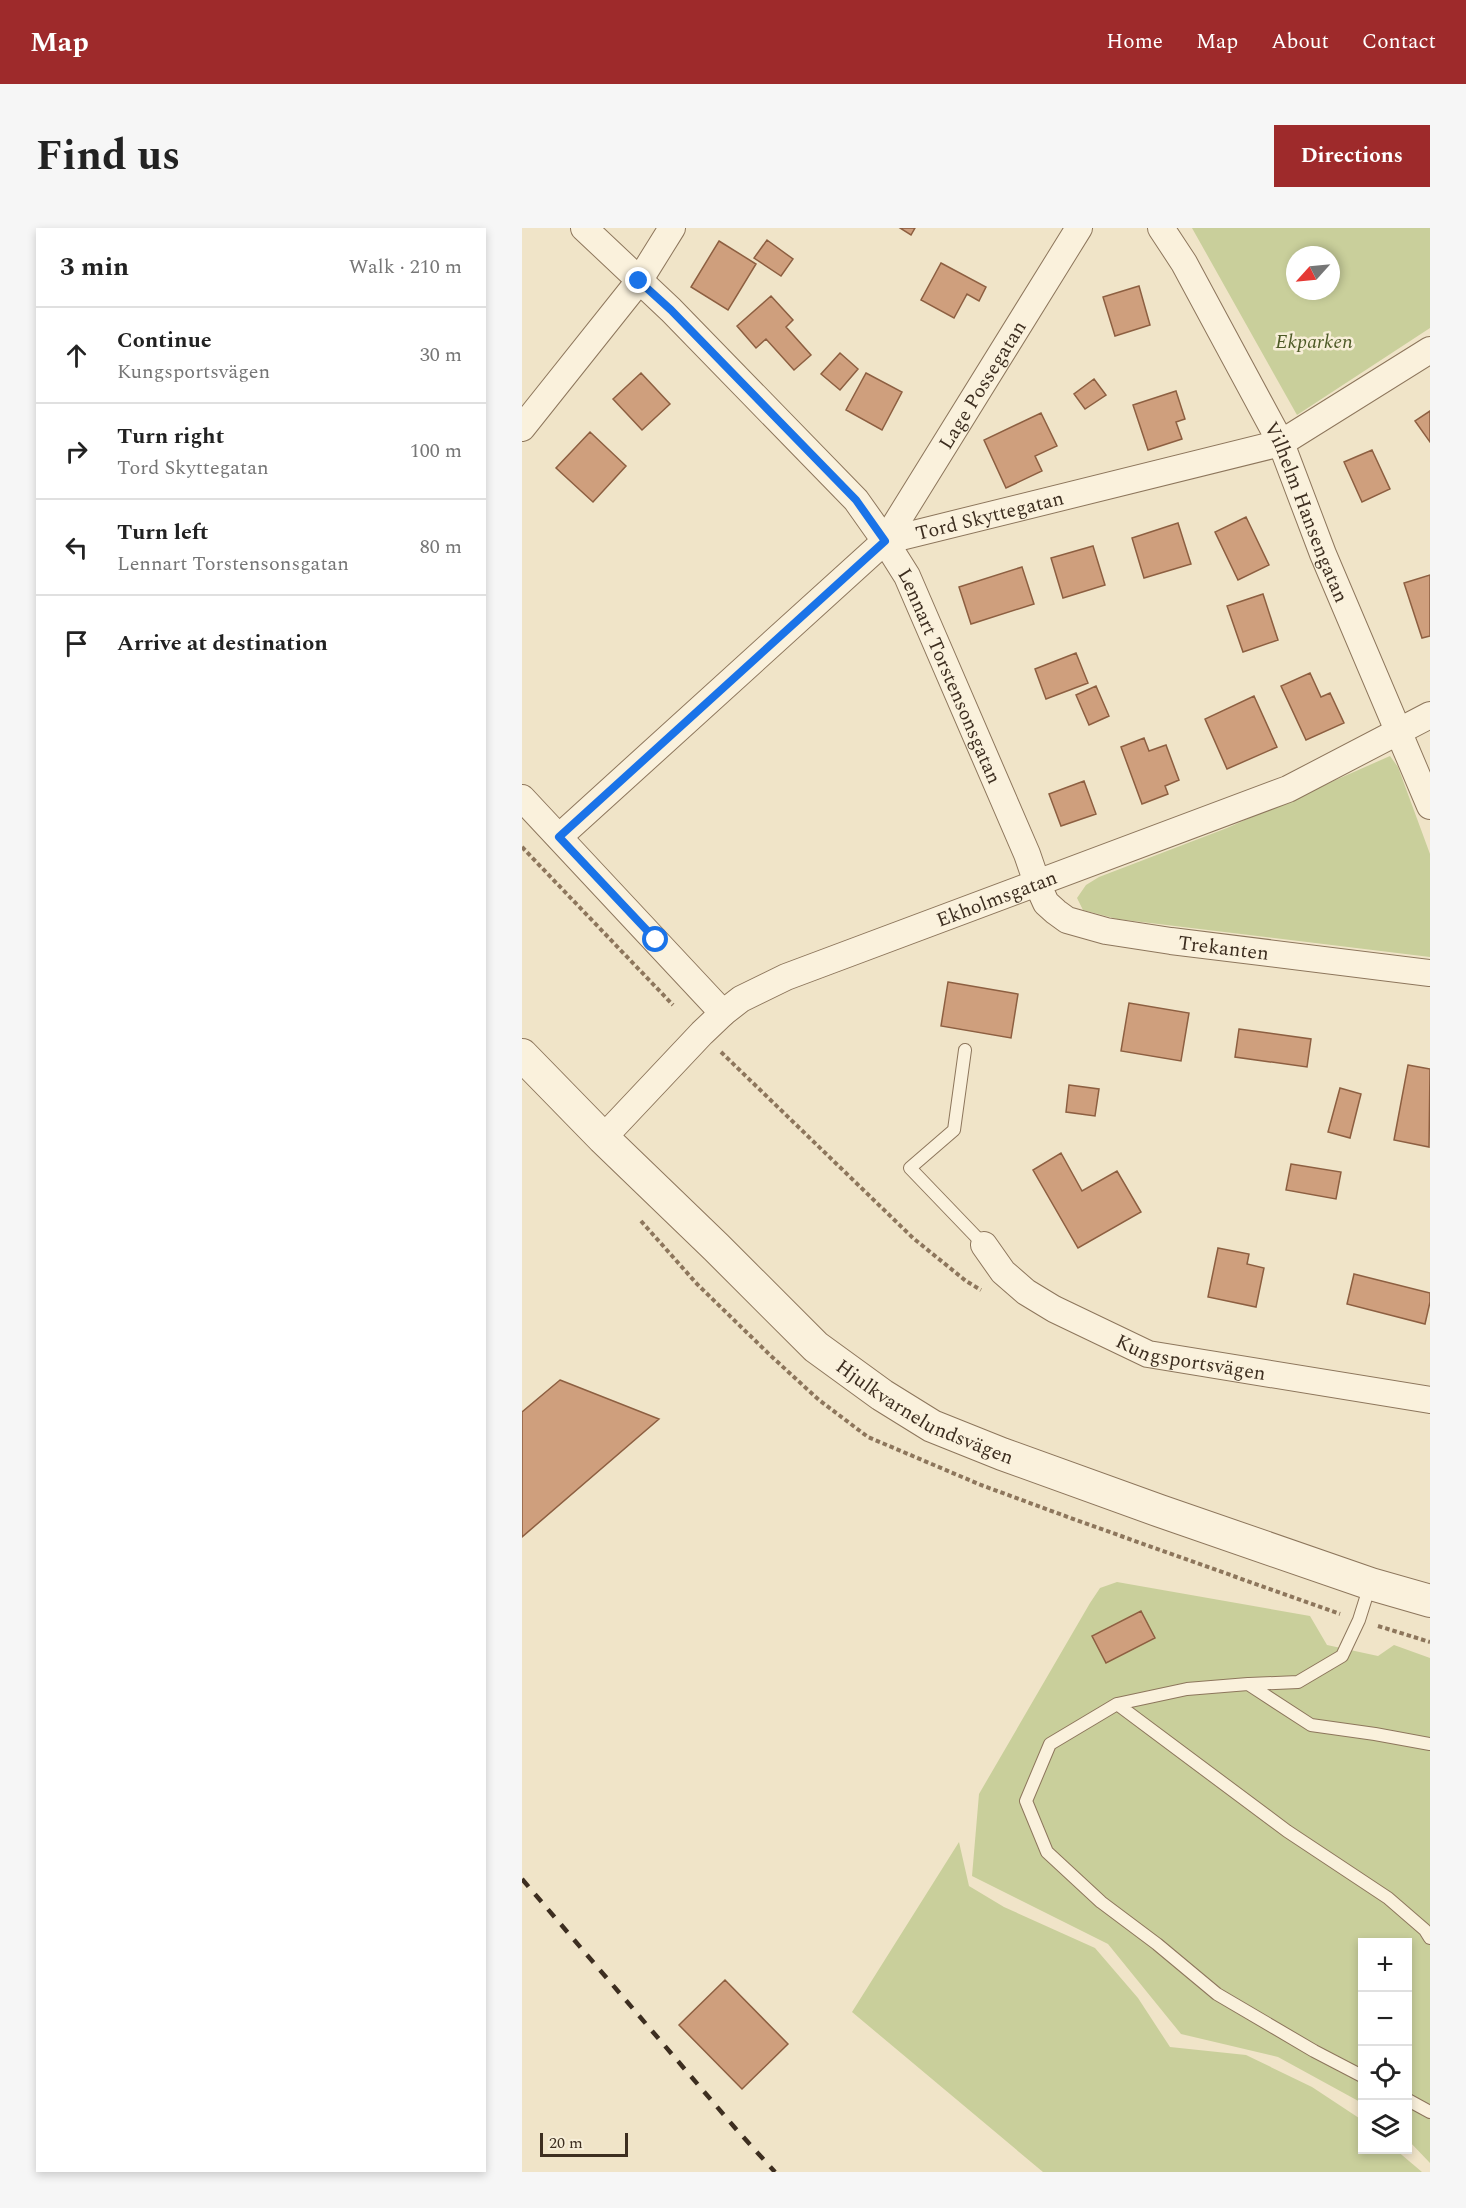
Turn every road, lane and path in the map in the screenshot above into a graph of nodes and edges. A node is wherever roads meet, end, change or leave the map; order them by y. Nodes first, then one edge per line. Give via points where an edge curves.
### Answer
1 (584, 228) edge
2 (672, 228) edge
3 (1079, 228) edge
4 (1161, 228) edge
5 (639, 281) junction
6 (1430, 350) edge
7 (522, 428) edge
8 (1281, 443) junction
9 (885, 541) junction
10 (1430, 715) edge
11 (1398, 730) junction
12 (522, 798) edge
13 (1430, 806) edge
14 (559, 837) junction
15 (1037, 883) junction
16 (1430, 973) edge
17 (723, 1013) junction
18 (965, 1050) dead end
19 (522, 1055) edge
20 (603, 1138) junction
21 (984, 1245) joint
22 (1430, 1400) edge
23 (1371, 1584) junction
24 (1430, 1601) edge
25 (1248, 1684) junction
26 (1118, 1704) junction
27 (1430, 1744) edge
28 (1430, 1938) edge
29 (1358, 2074) edge
30 (1412, 2103) edge
31 (1430, 2112) edge

1 - 5 street, Lennart Torstensonsgatan
2 - 5 street
3 - 9 street, Lage Possegatan
4 - 8 street, Vilhelm Hansengatan via 1184,263
5 - 7 street
5 - 9 street, Lennart Torstensonsgatan via 856,500
6 - 8 street, Tord Skyttegatan
8 - 9 street, Tord Skyttegatan
8 - 11 street, Vilhelm Hansengatan via 1323,554
9 - 14 street, Tord Skyttegatan
9 - 15 street, Lennart Torstensonsgatan via 907,576
10 - 11 street, Ekholmsgatan
11 - 13 street, Vilhelm Hansengatan
11 - 15 street, Ekholmsgatan via 1288,789
12 - 14 street
14 - 17 street
15 - 16 street, Trekanten via 1046,903 1067,920 1106,931
15 - 17 street, Ekholmsgatan via 786,977 741,999
17 - 20 street, Ekholmsgatan
18 - 21 lane via 954,1130 910,1168
19 - 20 street, Hjulkvarnelundsvägen
20 - 23 street, Hjulkvarnelundsvägen via 816,1347 932,1426
21 - 22 street, Kungsportsvägen via 1003,1272 1026,1292 1148,1353
23 - 24 street, Hjulkvarnelundsvägen
23 - 25 lane via 1342,1656 1298,1682
25 - 26 lane via 1186,1689
25 - 27 lane via 1311,1725
26 - 28 lane via 1287,1831 1388,1898
26 - 29 lane via 1050,1744 1026,1801 1047,1852 1101,1902 1218,1994
30 - 31 lane

